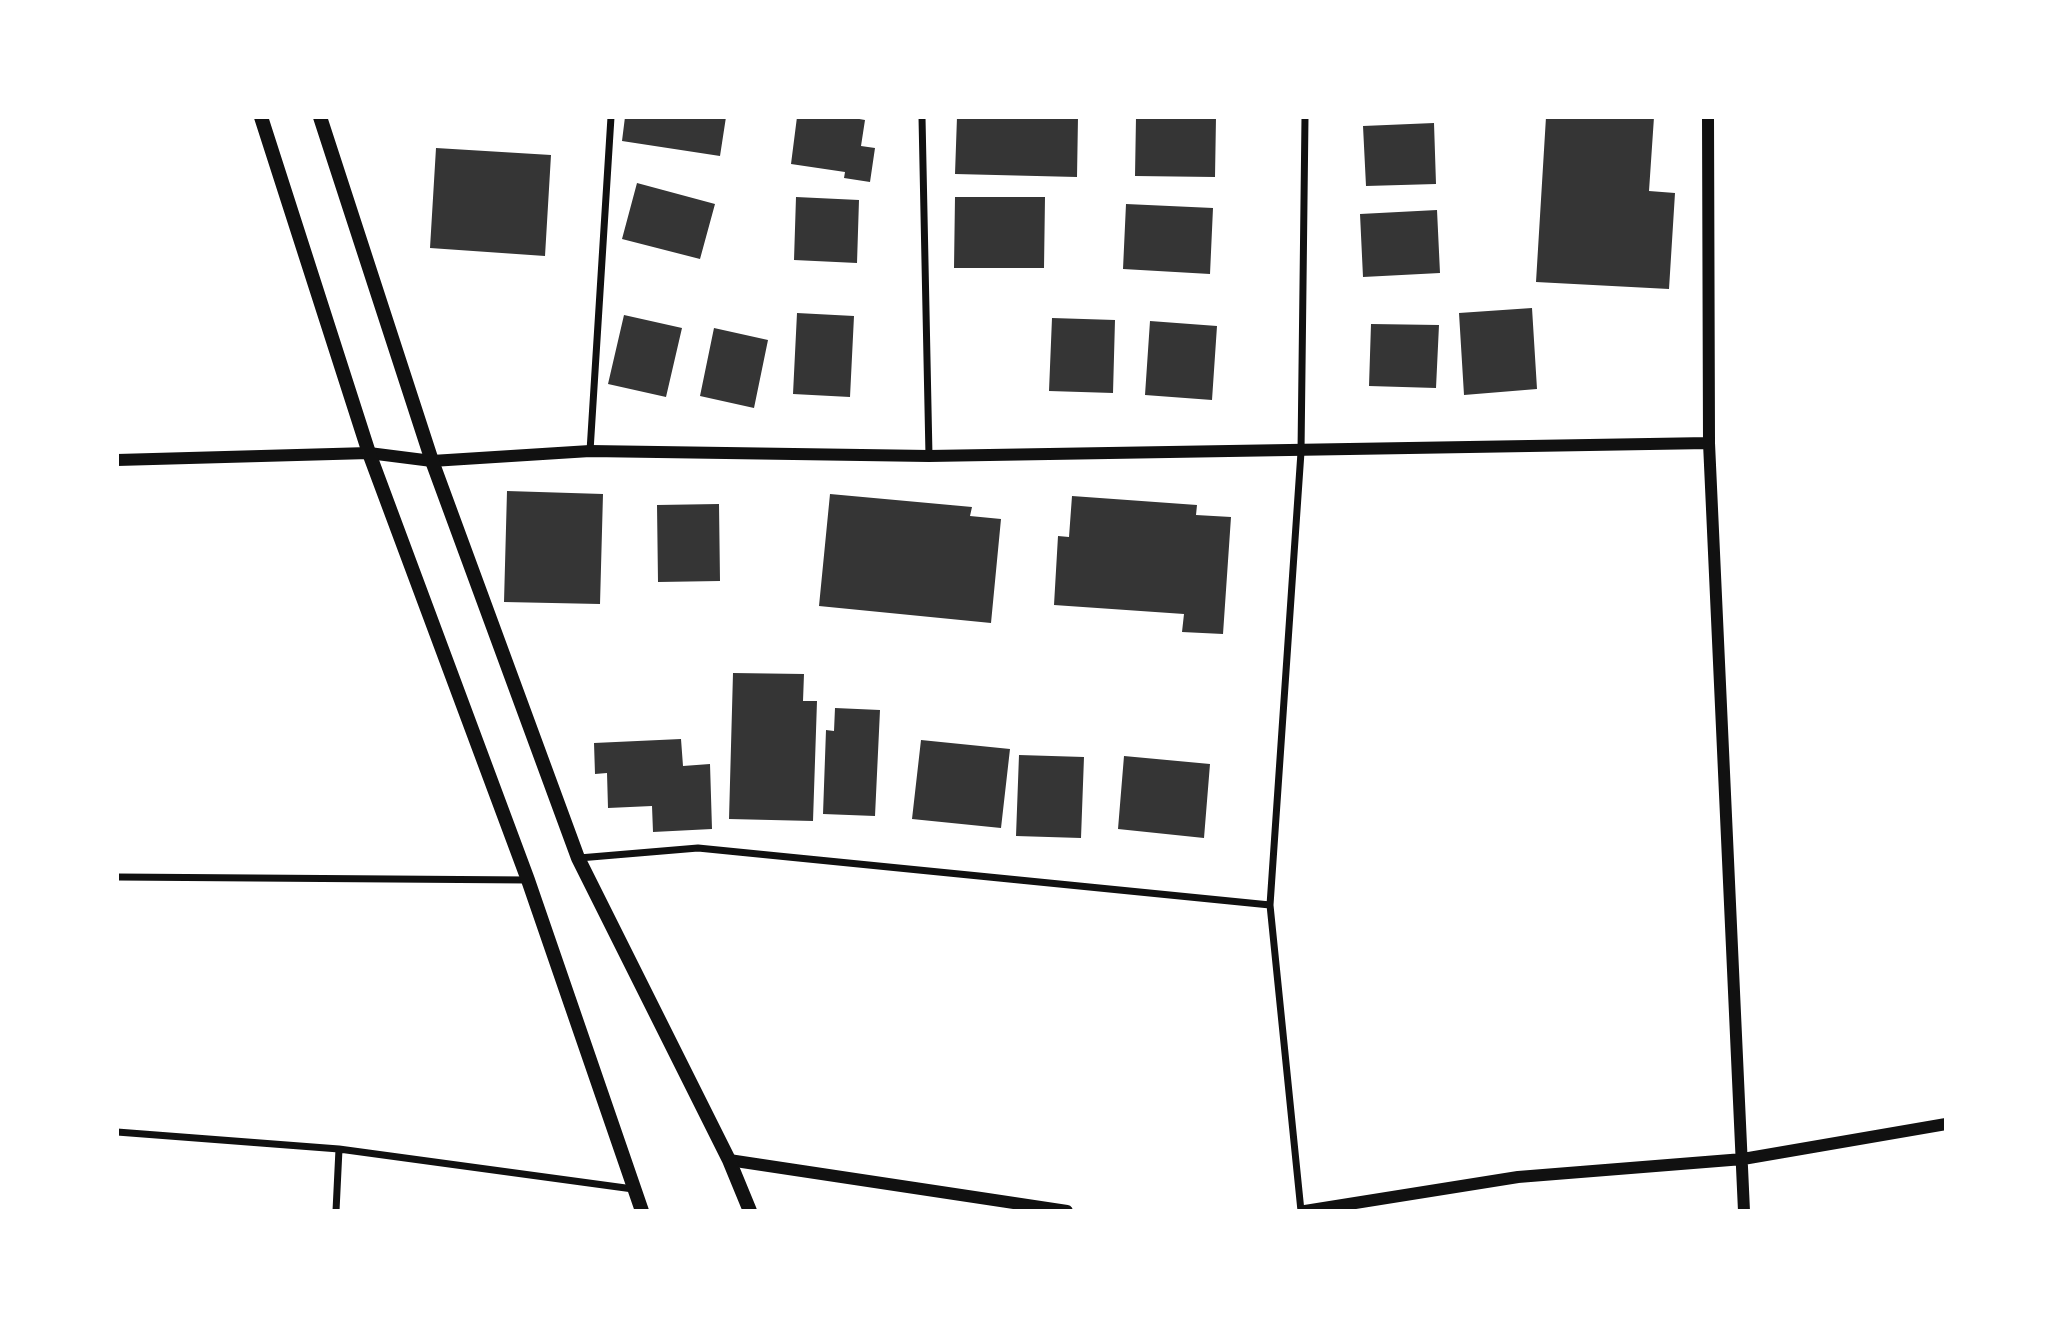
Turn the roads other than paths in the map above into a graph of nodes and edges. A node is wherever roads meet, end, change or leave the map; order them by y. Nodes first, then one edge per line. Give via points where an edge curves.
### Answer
1 (261, 117) edge
2 (320, 117) edge
3 (611, 117) edge
4 (922, 117) edge
5 (1305, 117) edge
6 (1709, 117) edge
7 (1709, 443) junction
8 (590, 451) junction
9 (1301, 452) junction
10 (369, 453) junction
11 (929, 456) junction
12 (117, 460) edge
13 (432, 461) junction
14 (578, 858) junction
15 (117, 877) edge
16 (528, 880) junction
17 (1270, 905) junction
18 (1946, 1124) edge
19 (117, 1132) edge
20 (339, 1149) junction
21 (1743, 1159) junction
22 (729, 1160) junction
23 (634, 1189) junction
24 (336, 1211) edge
25 (634, 1211) edge
26 (642, 1211) edge
27 (750, 1211) edge
28 (1067, 1211) edge
29 (1303, 1211) edge
30 (1744, 1211) edge

1 - 10 main road
2 - 13 main road
3 - 8 street
4 - 11 street
5 - 9 street
6 - 7 street
7 - 9 street
7 - 21 street
8 - 11 street
8 - 13 street
9 - 11 street
9 - 17 street
10 - 12 street
10 - 13 street
10 - 16 main road
13 - 14 main road
14 - 17 street via 698,848
14 - 22 main road
15 - 16 street
16 - 23 main road
17 - 29 street
18 - 21 street
19 - 20 street
20 - 23 street
20 - 24 street
21 - 29 street via 1518,1177
21 - 30 street
22 - 27 main road
22 - 28 street
23 - 25 street
23 - 26 main road

